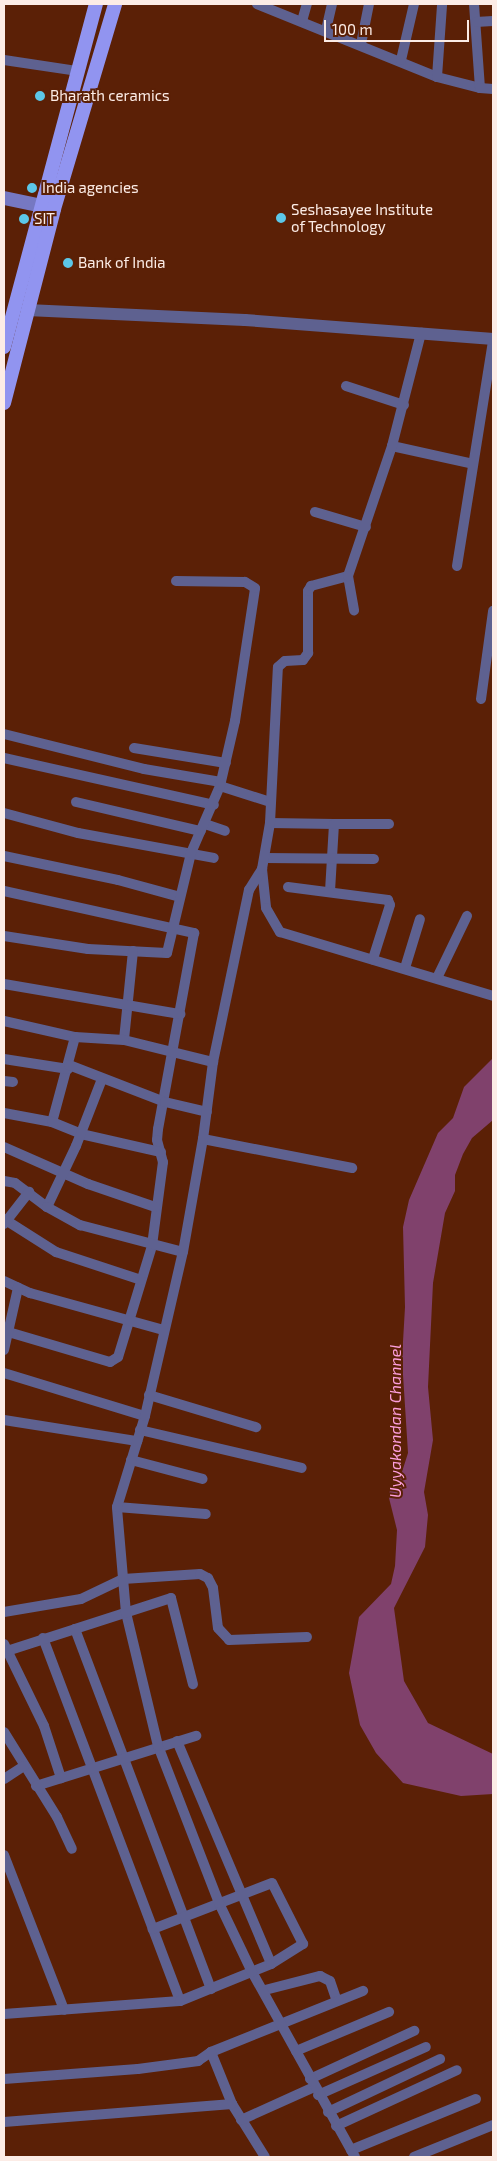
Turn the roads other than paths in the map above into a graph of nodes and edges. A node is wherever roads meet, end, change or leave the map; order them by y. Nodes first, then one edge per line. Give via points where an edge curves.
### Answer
1 (96, 4) edge
2 (115, 4) edge
3 (257, 4) edge
4 (307, 4) edge
5 (332, 4) edge
6 (369, 4) edge
7 (414, 4) edge
8 (474, 4) edge
9 (442, 5) edge
10 (268, 6) edge
11 (302, 21) junction
12 (493, 21) edge
13 (476, 22) junction
14 (326, 30) junction
15 (361, 44) junction
16 (4, 60) edge
17 (402, 60) junction
18 (78, 71) junction
19 (437, 77) junction
20 (480, 88) junction
21 (493, 89) edge
22 (4, 198) edge
23 (48, 207) junction
24 (27, 310) junction
25 (421, 333) junction
26 (493, 340) edge
27 (4, 347) edge
28 (346, 386) dead end
29 (4, 403) edge
30 (404, 405) junction
31 (392, 446) junction
32 (473, 464) junction
33 (315, 512) dead end
34 (366, 527) junction
35 (456, 566) dead end
36 (348, 576) junction
37 (176, 581) dead end
38 (354, 610) dead end
39 (493, 611) edge
40 (481, 699) dead end
41 (4, 734) edge
42 (134, 748) dead end
43 (4, 758) edge
44 (226, 763) junction
45 (221, 784) junction
46 (76, 802) dead end
47 (270, 802) junction
48 (214, 805) junction
49 (4, 813) edge
50 (270, 823) junction
51 (334, 824) junction
52 (389, 824) dead end
53 (203, 827) junction
54 (225, 831) dead end
55 (191, 853) junction
56 (4, 856) edge
57 (331, 857) junction
58 (214, 858) dead end
59 (264, 858) junction
60 (374, 859) dead end
61 (262, 869) junction
62 (288, 887) dead end
63 (330, 890) junction
64 (4, 891) edge
65 (180, 897) junction
66 (467, 916) dead end
67 (420, 919) dead end
68 (172, 929) junction
69 (4, 936) edge
70 (133, 951) junction
71 (373, 959) junction
72 (405, 968) junction
73 (437, 978) junction
74 (4, 984) edge
75 (493, 996) edge
76 (129, 1005) junction
77 (180, 1014) junction
78 (4, 1021) edge
79 (75, 1037) junction
80 (124, 1040) junction
81 (173, 1054) junction
82 (4, 1059) edge
83 (213, 1062) junction
84 (68, 1067) junction
85 (102, 1078) junction
86 (165, 1102) junction
87 (207, 1112) junction
88 (4, 1113) edge
89 (52, 1122) junction
90 (81, 1134) junction
91 (203, 1139) junction
92 (4, 1146) edge
93 (161, 1152) junction
94 (352, 1168) dead end
95 (63, 1171) junction
96 (4, 1181) edge
97 (29, 1192) junction
98 (47, 1207) junction
99 (155, 1207) junction
100 (5, 1221) edge
101 (152, 1246) junction
102 (184, 1252) junction
103 (141, 1280) junction
104 (4, 1281) edge
105 (18, 1288) junction
106 (128, 1322) junction
107 (163, 1330) junction
108 (6, 1336) edge
109 (4, 1350) edge
110 (4, 1373) edge
111 (149, 1395) junction
112 (145, 1416) junction
113 (4, 1420) edge
114 (256, 1427) dead end
115 (140, 1430) junction
116 (137, 1441) junction
117 (131, 1460) junction
118 (302, 1468) dead end
119 (203, 1479) dead end
120 (117, 1507) junction
121 (206, 1514) dead end
122 (124, 1579) junction
123 (4, 1612) edge
124 (126, 1613) junction
125 (75, 1628) junction
126 (307, 1637) dead end
127 (42, 1638) junction
128 (5, 1647) edge
129 (193, 1684) dead end
130 (4, 1732) edge
131 (196, 1736) dead end
132 (177, 1741) junction
133 (158, 1746) junction
134 (123, 1757) junction
135 (24, 1766) junction
136 (94, 1767) junction
137 (61, 1778) junction
138 (4, 1779) edge
139 (36, 1786) junction
140 (72, 1849) dead end
141 (4, 1854) edge
142 (241, 1894) junction
143 (220, 1903) junction
144 (184, 1917) junction
145 (153, 1929) junction
146 (271, 1964) junction
147 (252, 1972) junction
148 (211, 1989) junction
149 (265, 1990) junction
150 (363, 1991) dead end
151 (180, 2001) junction
152 (337, 2001) junction
153 (64, 2010) junction
154 (389, 2012) dead end
155 (4, 2014) edge
156 (281, 2022) junction
157 (414, 2031) dead end
158 (426, 2047) dead end
159 (296, 2051) junction
160 (211, 2052) junction
161 (440, 2059) dead end
162 (457, 2070) dead end
163 (4, 2079) edge
164 (314, 2087) junction
165 (476, 2099) dead end
166 (232, 2104) junction
167 (328, 2112) junction
168 (241, 2120) junction
169 (4, 2122) edge
170 (336, 2126) junction
171 (493, 2126) edge
172 (353, 2154) edge
173 (265, 2157) edge
174 (414, 2157) edge

1 - 18 highway
2 - 23 highway
3 - 10 street
4 - 11 street
5 - 14 street
6 - 15 street
7 - 17 street
8 - 13 street
9 - 19 street
10 - 11 street
11 - 14 street
12 - 13 street
13 - 20 street
14 - 15 street
15 - 17 street
16 - 18 street
17 - 19 street
18 - 23 highway
19 - 20 street
20 - 21 street
22 - 23 main road
23 - 24 highway
23 - 27 highway
24 - 25 street via 244,320
24 - 29 highway
25 - 26 street
25 - 30 street
26 - 32 street
28 - 30 street
30 - 31 street
31 - 32 street
31 - 34 street
32 - 35 street
33 - 34 street
34 - 36 street
36 - 38 street
36 - 47 street via 311,586 308,590 308,653 302,660 285,661 278,667
37 - 44 street via 245,582 255,588 248,647
39 - 40 street
41 - 45 street via 144,769
42 - 44 street
43 - 48 street
44 - 45 street
45 - 47 street
45 - 48 street
46 - 53 street
47 - 50 street
48 - 53 street
49 - 55 street via 78,833
50 - 51 street
50 - 59 street
51 - 52 street
51 - 57 street
53 - 54 street
53 - 55 street
55 - 58 street
55 - 65 street
56 - 65 street
57 - 59 street
57 - 60 street
57 - 63 street
59 - 61 street
61 - 71 street via 266,908 280,932
61 - 83 street via 249,890
62 - 63 street
63 - 71 street via 388,900 390,905
64 - 68 street
65 - 68 street
66 - 73 street
67 - 72 street
68 - 70 street via 168,954
68 - 77 street via 194,933
69 - 70 street via 88,949
70 - 76 street
71 - 72 street
72 - 73 street
73 - 75 street
74 - 76 street
76 - 77 street
76 - 80 street
77 - 81 street
78 - 79 street
79 - 80 street
79 - 84 street
80 - 81 street
81 - 83 street
81 - 86 street
82 - 84 street
83 - 87 street
84 - 85 street
84 - 89 street
85 - 86 street
85 - 90 street
86 - 87 street
86 - 93 street via 157,1140
87 - 91 street
88 - 89 street
89 - 90 street
90 - 93 street
90 - 95 street
91 - 94 street
91 - 102 street
92 - 95 street
93 - 99 street via 162,1175
95 - 98 street
95 - 99 street via 88,1184
96 - 97 street
97 - 98 street
97 - 100 street
98 - 101 street via 80,1225
99 - 101 street
100 - 103 street via 56,1252
101 - 102 street
101 - 103 street
102 - 107 street
103 - 106 street
104 - 105 street
105 - 106 street
105 - 108 street
106 - 107 street
106 - 108 street via 118,1357 110,1362
107 - 111 street
108 - 109 street
110 - 112 street
111 - 112 street
111 - 114 street
112 - 115 street
113 - 116 street
115 - 116 street
115 - 118 street
116 - 117 street
117 - 119 street
117 - 120 street
120 - 121 street
120 - 122 street
122 - 123 street via 81,1599
122 - 124 street
122 - 126 street via 200,1574 208,1578 218,1628 229,1640
124 - 125 street
124 - 129 street via 171,1598
124 - 133 street
125 - 127 street
125 - 134 street
127 - 128 street
127 - 136 street
128 - 137 street via 44,1726
130 - 135 street
131 - 132 street
132 - 133 street
132 - 142 street
133 - 134 street
133 - 143 street
134 - 136 street
134 - 144 street
135 - 138 street
135 - 139 street
136 - 137 street
136 - 145 street via 109,1816
137 - 139 street
139 - 140 street via 57,1817
141 - 153 street
142 - 143 street
142 - 146 street
142 - 146 street via 272,1883 302,1939 301,1947
143 - 144 street
143 - 147 street
144 - 145 street
144 - 148 street
145 - 151 street
146 - 147 street
147 - 148 street
147 - 149 street
148 - 151 street
149 - 152 street via 320,1976 330,1981
149 - 156 street
150 - 152 street
151 - 153 street
152 - 156 street
153 - 155 street
154 - 159 street
156 - 159 street
156 - 160 street
157 - 164 street
158 - 164 street
159 - 164 street
160 - 163 street via 198,2061 138,2070
160 - 166 street
161 - 167 street
162 - 170 street
164 - 167 street
164 - 168 street
165 - 172 street
166 - 168 street
166 - 169 street
167 - 170 street
168 - 173 street
170 - 172 street
171 - 174 street

